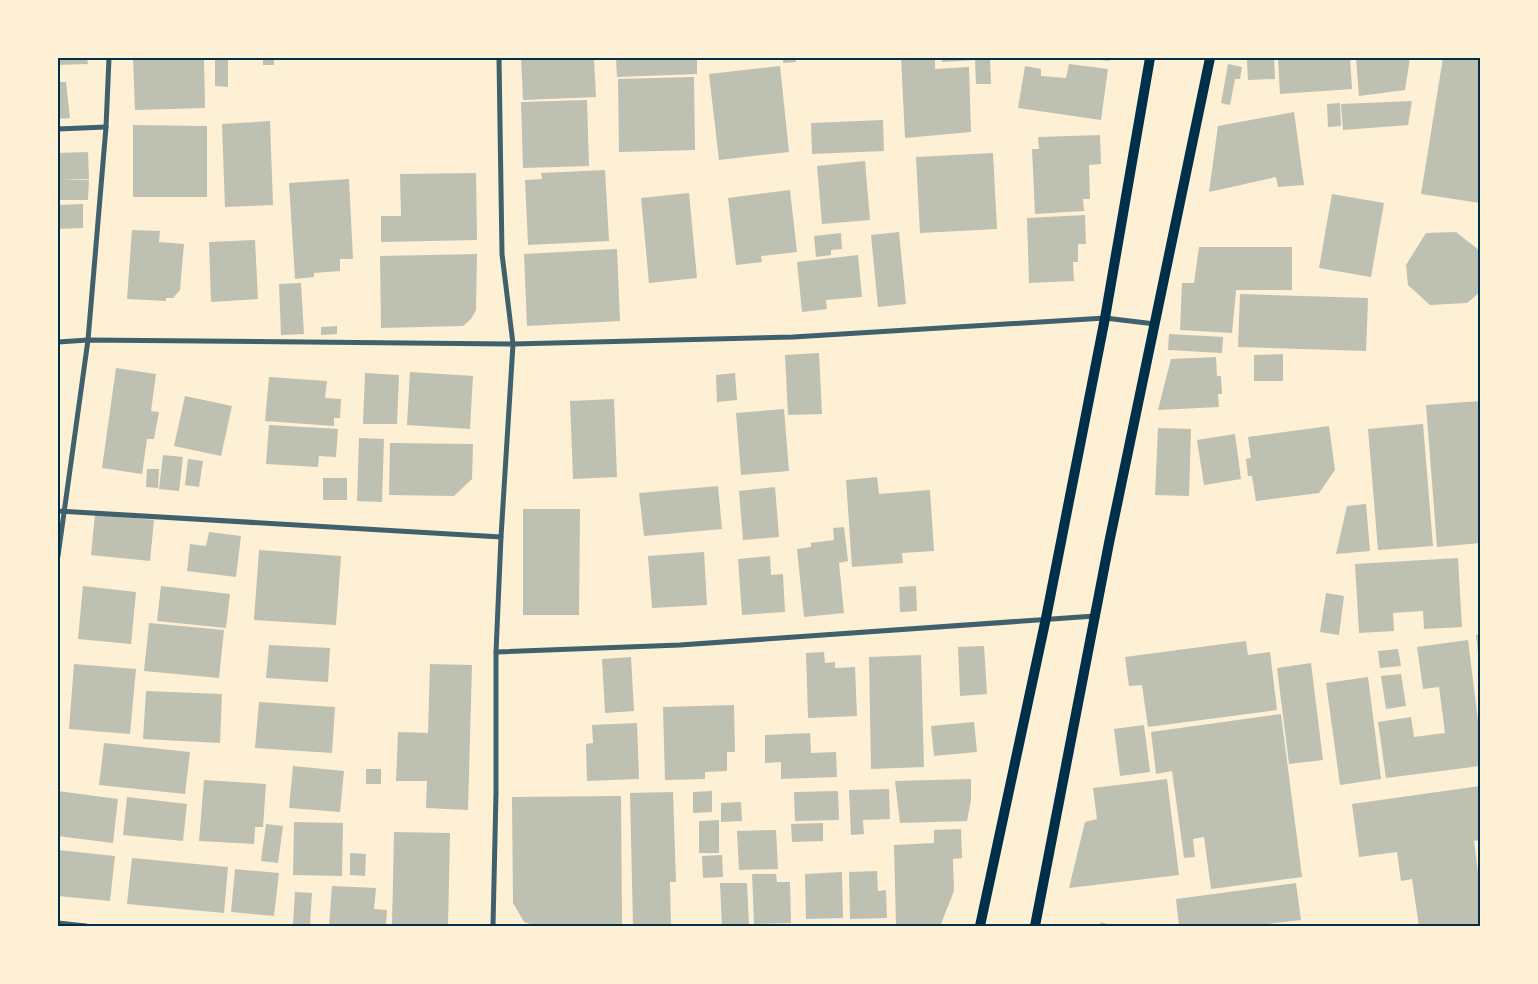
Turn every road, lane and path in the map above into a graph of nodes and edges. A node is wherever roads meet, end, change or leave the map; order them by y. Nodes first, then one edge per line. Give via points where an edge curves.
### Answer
1 (109, 58) edge
2 (499, 58) edge
3 (1150, 58) edge
4 (1210, 58) edge
5 (106, 127) junction
6 (58, 129) edge
7 (1105, 318) junction
8 (1155, 324) junction
9 (88, 340) junction
10 (58, 342) edge
11 (513, 344) junction
12 (60, 511) edge
13 (500, 537) junction
14 (58, 556) edge
15 (1095, 616) junction
16 (1046, 618) junction
17 (496, 652) junction
18 (58, 923) edge
19 (86, 926) edge
20 (493, 926) edge
21 (980, 926) edge
22 (1035, 926) edge

1 - 5 street
2 - 11 street via 502,254
3 - 7 main road
4 - 8 main road
5 - 6 street
5 - 9 street
7 - 8 street
7 - 11 street via 792,337
7 - 16 main road
8 - 15 main road
9 - 10 street
9 - 11 street
9 - 12 street
11 - 13 street
12 - 13 street
12 - 14 street
13 - 17 street
15 - 16 street
15 - 22 main road
16 - 17 street via 680,645
16 - 21 main road
17 - 20 street
18 - 19 street

